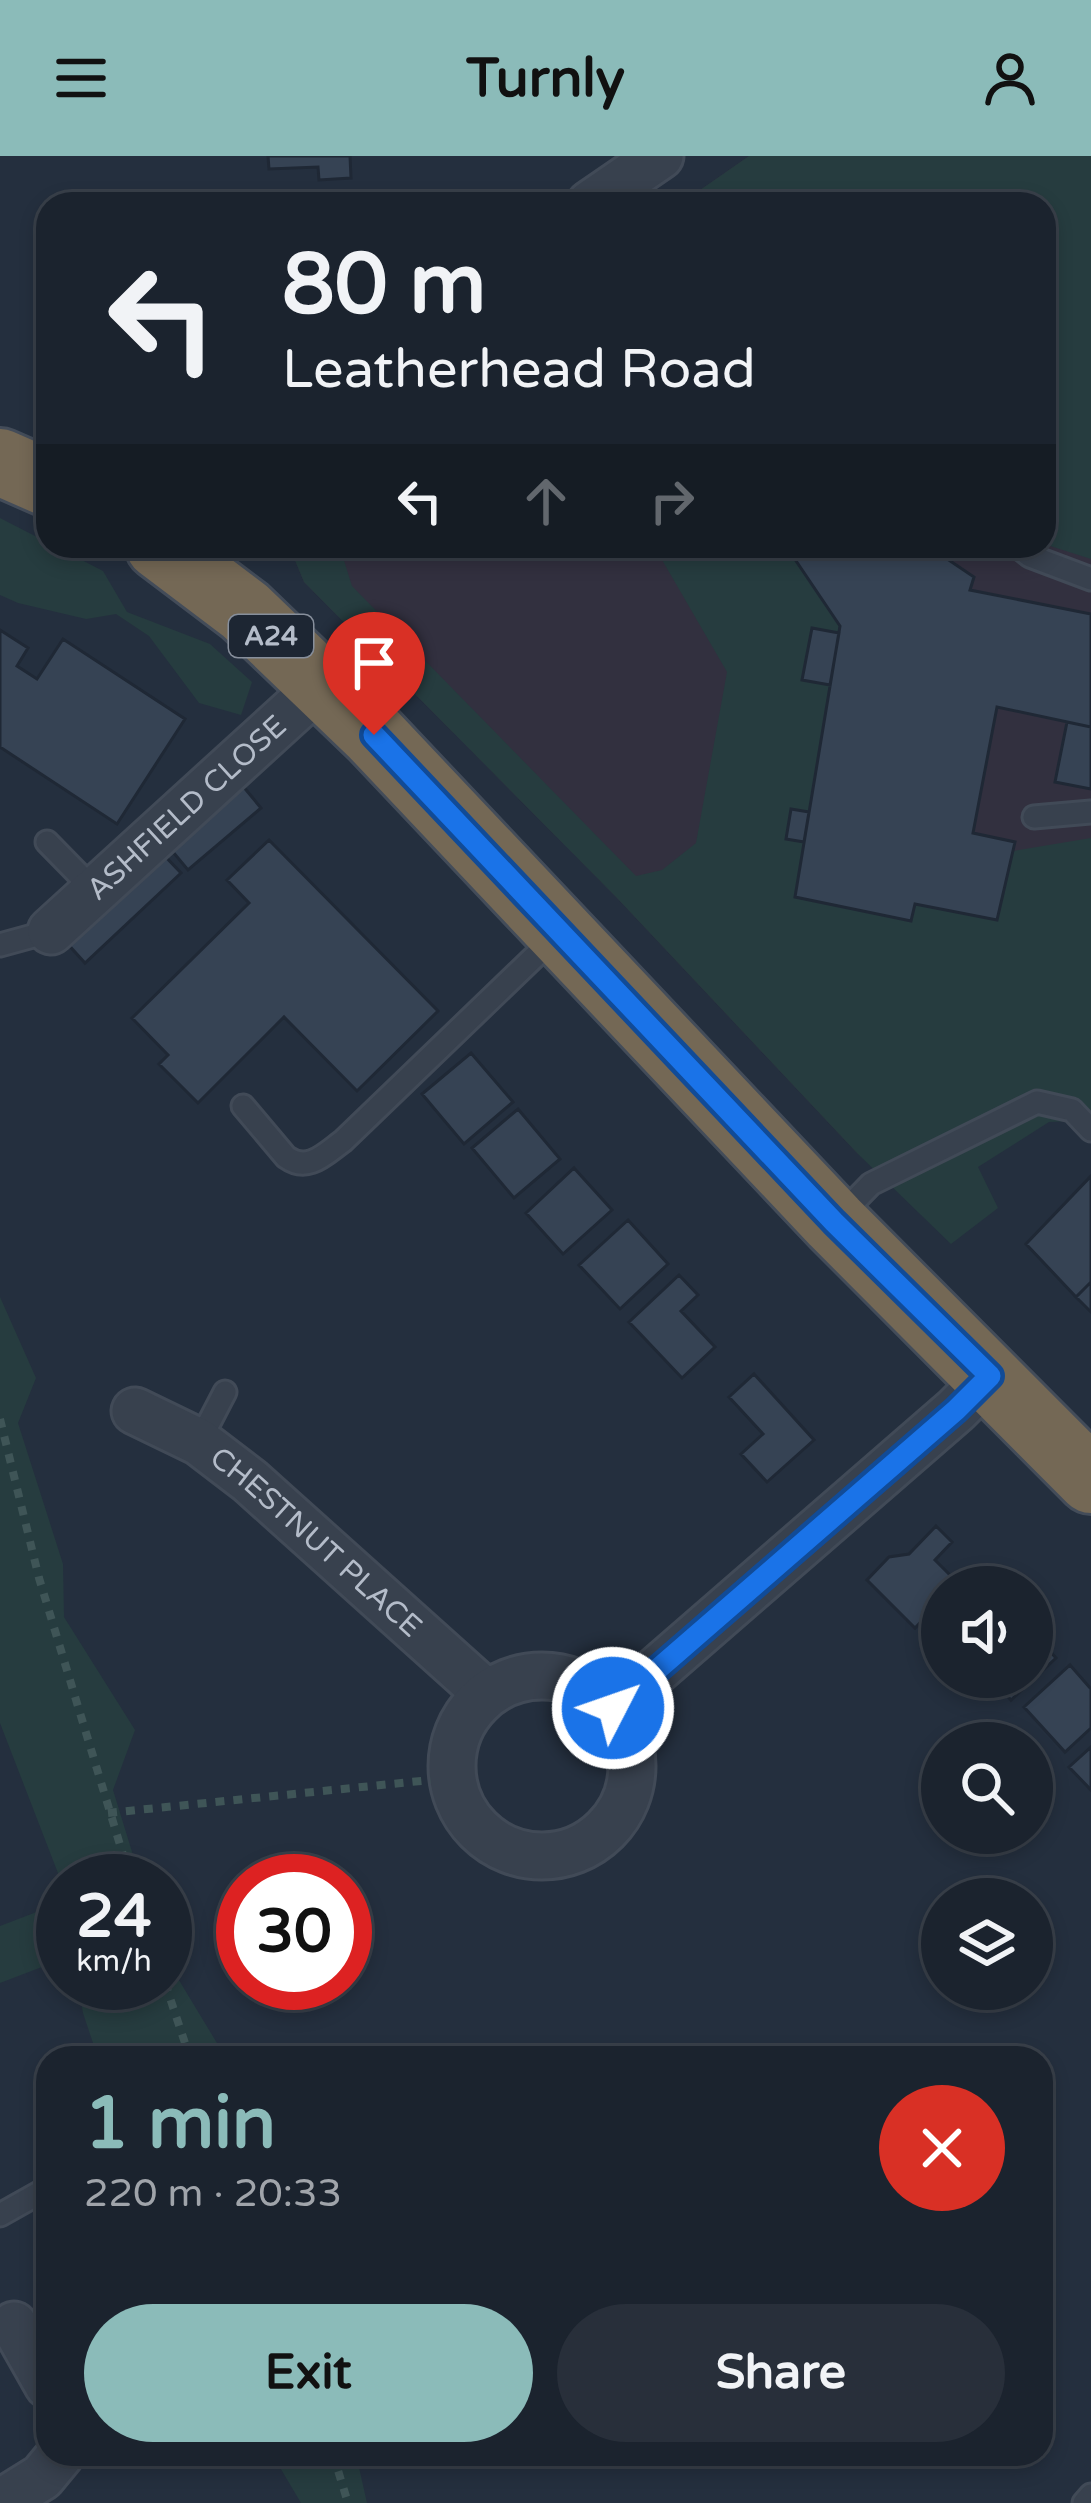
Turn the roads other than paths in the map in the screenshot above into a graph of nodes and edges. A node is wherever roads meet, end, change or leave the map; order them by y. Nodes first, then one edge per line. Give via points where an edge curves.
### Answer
1 (660, 156) edge
2 (608, 192) edge
3 (0, 462) edge
4 (36, 478) edge
5 (175, 558) edge
6 (1035, 558) edge
7 (1091, 579) edge
8 (322, 685) junction
9 (1091, 812) edge
10 (1034, 817) dead end
11 (46, 842) dead end
12 (95, 891) junction
13 (51, 931) joint
14 (560, 932) junction
15 (0, 945) edge
16 (243, 1106) dead end
17 (1091, 1130) edge
18 (834, 1222) junction
19 (990, 1376) junction
20 (225, 1392) dead end
21 (135, 1411) dead end
22 (199, 1442) junction
23 (1091, 1480) edge
24 (486, 1693) junction
25 (613, 1708) junction
26 (36, 2195) edge
27 (0, 2215) edge
28 (7, 2313) edge
29 (36, 2364) edge
30 (51, 2466) edge
31 (1091, 2494) edge
32 (0, 2503) edge
33 (1084, 2503) edge

1 - 2 street
3 - 4 highway
5 - 8 highway, A24
6 - 7 lane
8 - 12 street, ASHFIELD CLOSE
8 - 14 highway, A24
9 - 10 lane
11 - 12 lane
12 - 13 street, ASHFIELD CLOSE
13 - 15 lane
14 - 16 lane via 312,1163 286,1157
14 - 18 highway, A24
17 - 18 lane via 1072,1110 1037,1102 871,1184
18 - 19 highway, A24
19 - 23 highway, A24
19 - 25 street
20 - 22 lane
21 - 22 street, CHESTNUT PLACE
22 - 24 street, CHESTNUT PLACE
24 - 25 street via 529,1675 575,1680
24 - 25 street via 457,1730 450,1778 469,1822 507,1851 554,1857 598,1838 627,1800 632,1752
26 - 27 lane
28 - 29 street
30 - 32 street
31 - 33 lane

